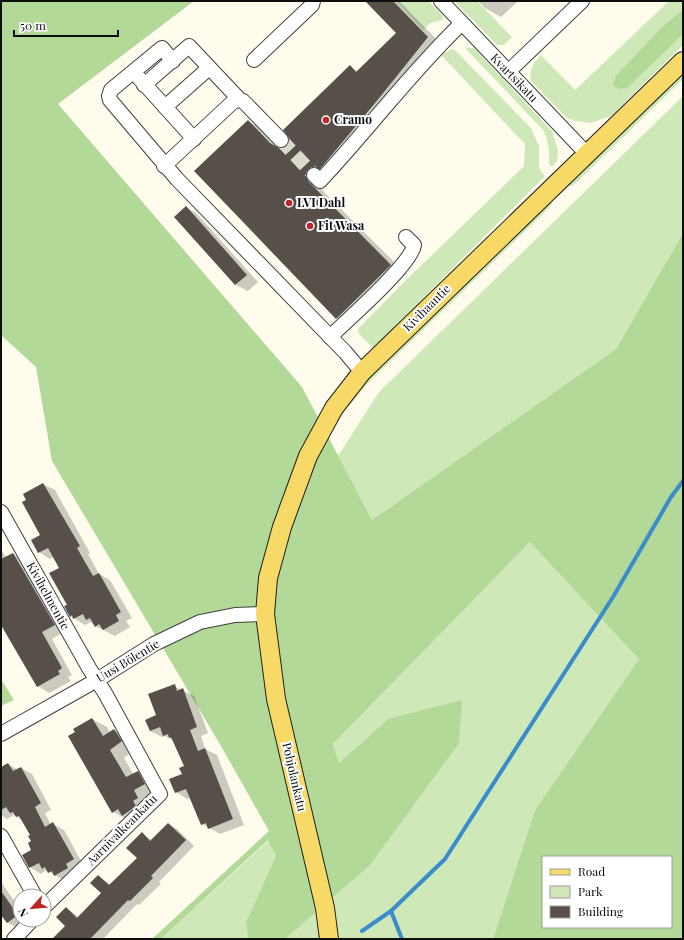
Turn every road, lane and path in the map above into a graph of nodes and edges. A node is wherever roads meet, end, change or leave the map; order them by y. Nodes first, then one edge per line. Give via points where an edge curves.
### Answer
1 (313, 1) edge
2 (441, 1) edge
3 (582, 1) edge
4 (462, 23) junction
5 (254, 60) dead end
6 (173, 61) junction
7 (683, 61) edge
8 (209, 68) junction
9 (133, 72) junction
10 (508, 72) junction
11 (144, 84) junction
12 (239, 99) junction
13 (165, 107) junction
14 (194, 139) junction
15 (280, 140) tunnel mouth
16 (587, 154) junction
17 (164, 166) junction
18 (314, 175) dead end
19 (406, 237) dead end
20 (330, 337) junction
21 (362, 372) junction
22 (1, 512) edge
23 (265, 614) junction
24 (97, 680) junction
25 (1, 734) edge
26 (1, 836) edge
27 (30, 888) edge
28 (52, 899) edge
29 (24, 928) edge
30 (14, 939) edge
31 (329, 939) edge

1 - 5 street via 312,5
2 - 4 street, Kvartsikatu
3 - 10 street
4 - 10 street, Kvartsikatu
4 - 18 street via 320,181
6 - 8 street via 189,46
6 - 9 street via 162,48
6 - 11 street
7 - 16 main road, Kivihaantie
8 - 12 street
8 - 13 street
9 - 11 street
9 - 17 street via 111,90 109,96
10 - 16 street, Kvartsikatu
11 - 13 street
12 - 14 street
12 - 15 street
13 - 14 street
14 - 17 street
16 - 21 main road, Kivihaantie
17 - 20 street
19 - 20 street via 414,245 410,255
20 - 21 street
21 - 23 main road, Kivihaantie via 334,408 308,456 282,527 268,578
22 - 24 street, Kivihelmentie
23 - 24 street, Uusi Bölentie via 200,622 154,644
23 - 31 main road, Pohjolankatu via 276,699 325,908
24 - 25 street, Uusi Bölentie
24 - 28 street, Aarnivalkeankatu via 160,794
26 - 27 street
29 - 30 street

